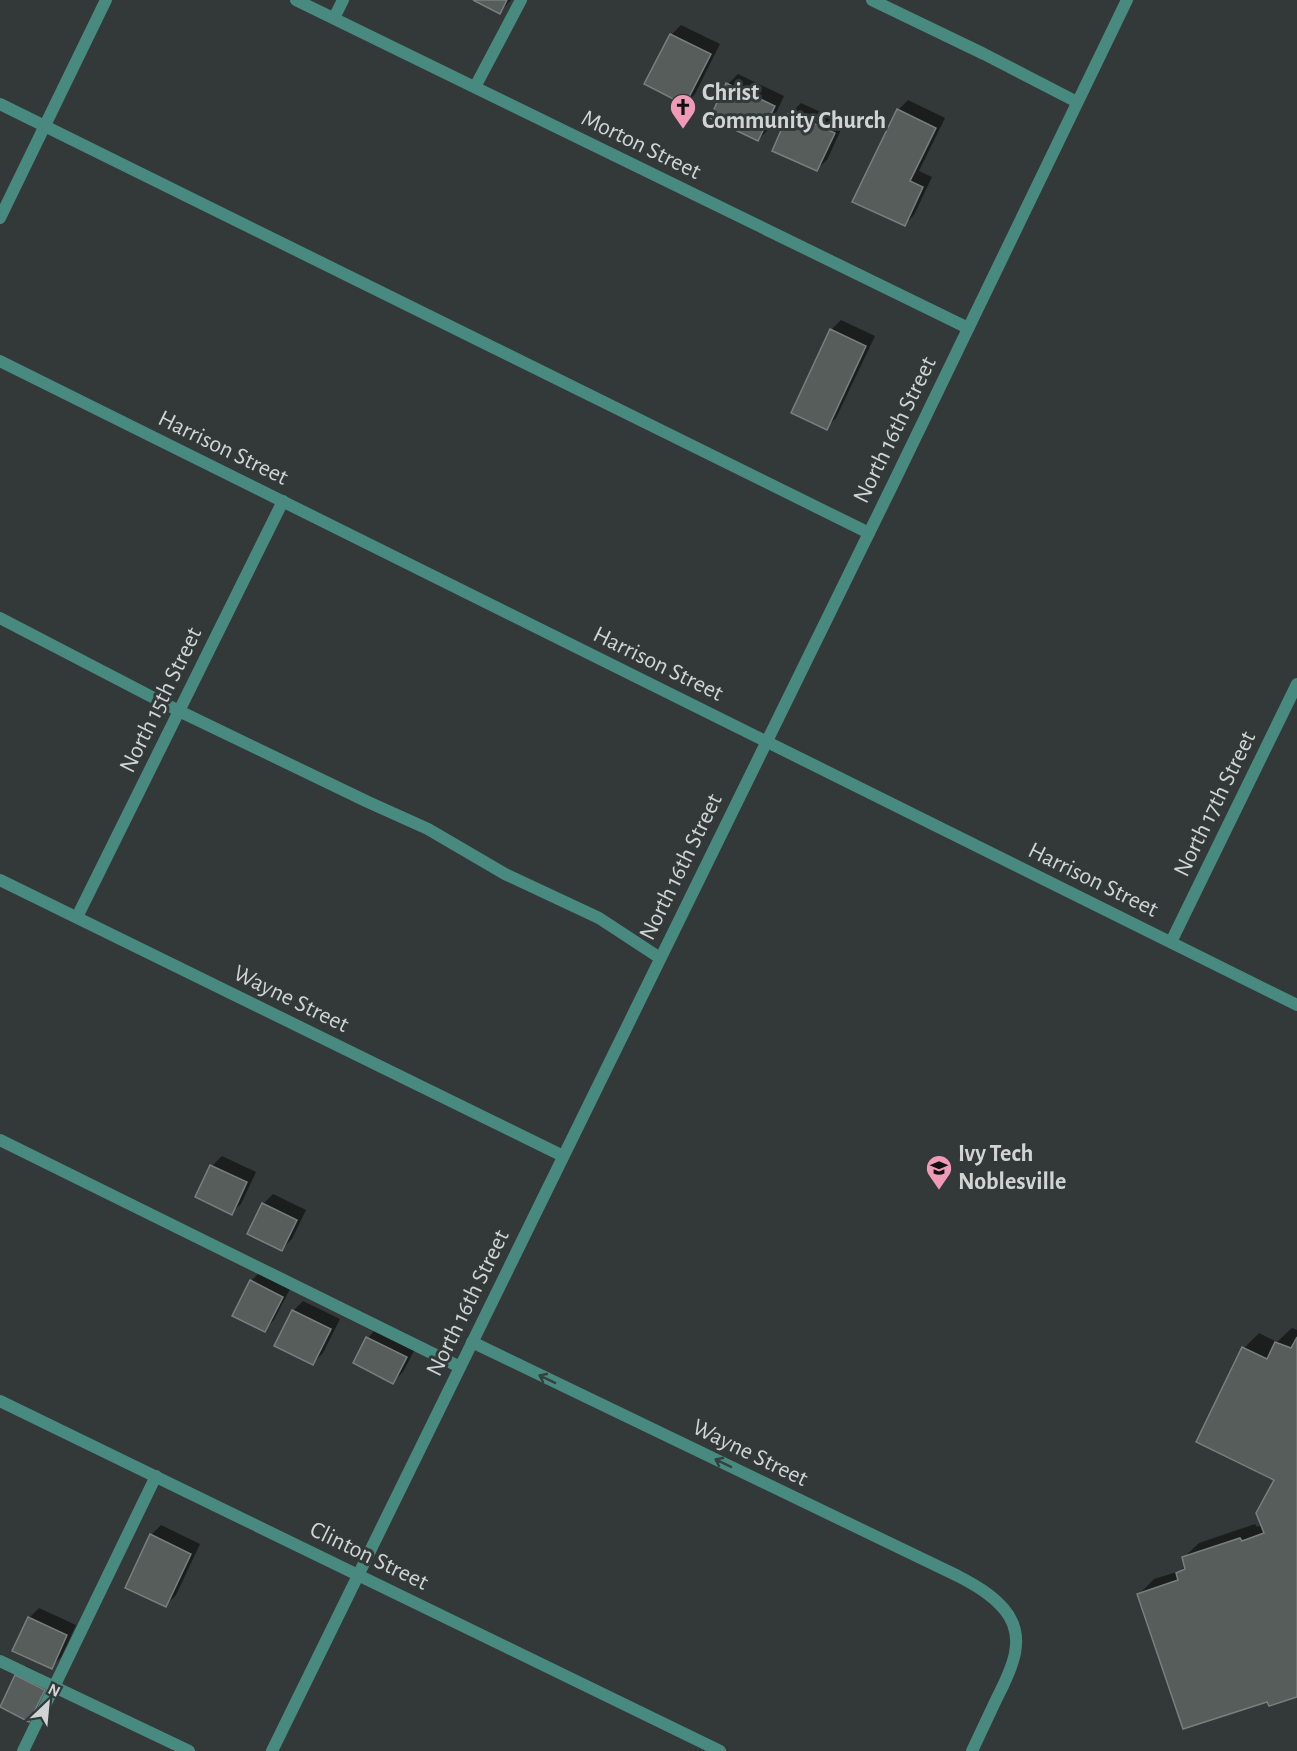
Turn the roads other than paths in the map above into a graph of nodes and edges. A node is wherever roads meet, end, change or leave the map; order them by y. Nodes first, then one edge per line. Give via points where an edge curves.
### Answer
1 (106, 0) edge
2 (296, 0) edge
3 (343, 0) edge
4 (521, 0) edge
5 (872, 0) edge
6 (1127, 0) edge
7 (334, 18) junction
8 (475, 87) junction
9 (1077, 102) junction
10 (0, 104) edge
11 (45, 126) junction
12 (0, 218) edge
13 (968, 328) junction
14 (0, 361) edge
15 (283, 501) junction
16 (869, 533) junction
17 (0, 618) edge
18 (1297, 684) edge
19 (179, 711) junction
20 (766, 741) junction
21 (0, 880) edge
22 (76, 917) junction
23 (1172, 942) junction
24 (660, 958) junction
25 (1297, 1005) edge
26 (0, 1140) edge
27 (563, 1156) junction
28 (472, 1342) junction
29 (460, 1367) junction
30 (0, 1401) edge
31 (156, 1476) junction
32 (359, 1574) junction
33 (0, 1661) edge
34 (54, 1688) junction
35 (23, 1751) edge
36 (189, 1751) edge
37 (272, 1751) edge
38 (720, 1751) edge
39 (972, 1751) edge

1 - 11 street
2 - 7 street, Morton Street
3 - 7 street
4 - 8 street
5 - 9 street
6 - 9 street, North 16th Street
7 - 8 street, Morton Street
8 - 13 street, Morton Street
9 - 13 street, North 16th Street
10 - 11 street
11 - 12 street
11 - 16 street
13 - 16 street, North 16th Street
14 - 15 street, Harrison Street
15 - 19 street, North 15th Street
15 - 20 street, Harrison Street
16 - 20 street, North 16th Street
17 - 19 street
18 - 23 street, North 17th Street
19 - 22 street, North 15th Street
19 - 24 street via 428,829 505,874 599,918
20 - 23 street, Harrison Street
20 - 24 street, North 16th Street
21 - 22 street, Wayne Street
22 - 27 street, Wayne Street
23 - 25 street, Harrison Street
24 - 27 street, North 16th Street
26 - 29 street
27 - 28 street, North 16th Street
28 - 29 street, North 16th Street
39 -> 28 street, Wayne Street via 1013,1665 1016,1646 1014,1629 1005,1610 984,1591
29 - 32 street, North 16th Street
30 - 31 street, Clinton Street
31 - 32 street, Clinton Street
31 - 34 street
32 - 37 street, North 16th Street
32 - 38 street, Clinton Street
33 - 34 street
34 - 35 street
34 - 36 street

